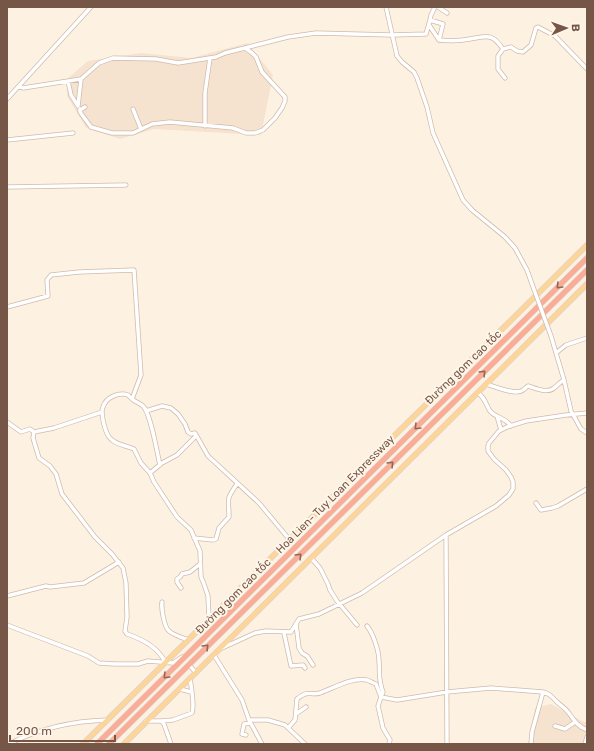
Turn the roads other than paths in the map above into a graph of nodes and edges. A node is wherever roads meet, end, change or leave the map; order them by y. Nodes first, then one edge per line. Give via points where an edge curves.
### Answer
1 (91, 7) edge
2 (386, 7) edge
3 (434, 7) edge
4 (438, 7) edge
5 (447, 13) dead end
6 (430, 20) junction
7 (429, 25) junction
8 (392, 35) junction
9 (439, 40) junction
10 (245, 48) junction
11 (503, 49) junction
12 (210, 58) junction
13 (587, 69) edge
14 (505, 78) dead end
15 (81, 79) junction
16 (68, 81) junction
17 (19, 86) junction
18 (7, 99) edge
19 (85, 107) dead end
20 (79, 108) junction
21 (133, 109) dead end
22 (205, 126) junction
23 (141, 128) junction
24 (73, 133) dead end
25 (7, 140) edge
26 (126, 185) dead end
27 (7, 187) edge
28 (587, 245) edge
29 (587, 258) edge
30 (587, 270) edge
31 (587, 284) edge
32 (7, 307) edge
33 (587, 338) edge
34 (556, 353) junction
35 (564, 380) junction
36 (486, 384) junction
37 (477, 393) junction
38 (132, 399) junction
39 (146, 411) junction
40 (102, 412) junction
41 (572, 414) junction
42 (587, 414) edge
43 (497, 416) junction
44 (7, 422) edge
45 (511, 426) junction
46 (501, 430) junction
47 (34, 432) junction
48 (587, 433) edge
49 (196, 436) junction
50 (160, 465) junction
51 (150, 473) junction
52 (237, 484) junction
53 (587, 489) edge
54 (536, 503) dead end
55 (446, 535) junction
56 (194, 538) junction
57 (289, 539) junction
58 (310, 558) junction
59 (119, 562) junction
60 (200, 564) junction
61 (181, 588) dead end
62 (7, 596) edge
63 (162, 602) dead end
64 (339, 604) junction
65 (209, 619) junction
66 (296, 623) junction
67 (7, 625) edge
68 (357, 625) dead end
69 (367, 626) dead end
70 (284, 633) junction
71 (188, 640) junction
72 (218, 650) junction
73 (214, 654) junction
74 (182, 657) dead end
75 (301, 661) dead end
76 (165, 662) junction
77 (313, 665) dead end
78 (191, 667) dead end
79 (196, 673) junction
80 (190, 678) junction
81 (180, 688) junction
82 (191, 692) junction
83 (447, 692) junction
84 (543, 692) junction
85 (381, 697) junction
86 (306, 707) dead end
87 (296, 714) junction
88 (108, 720) junction
89 (146, 721) junction
90 (161, 721) junction
91 (250, 721) junction
92 (575, 722) junction
93 (555, 726) dead end
94 (288, 728) junction
95 (587, 730) edge
96 (246, 735) dead end
97 (587, 737) edge
98 (584, 743) edge
99 (9, 744) edge
100 (83, 744) edge
101 (97, 744) edge
102 (109, 744) edge
103 (124, 744) edge
104 (171, 744) edge
105 (262, 744) edge
106 (305, 744) edge
107 (389, 744) edge
108 (447, 744) edge
109 (531, 744) edge

1 - 17 street
2 - 8 street
3 - 6 street
4 - 5 street
6 - 7 street
6 - 9 street via 443,24
7 - 8 street via 426,34
7 - 9 street
8 - 10 street via 316,33
8 - 34 street, bridge via 397,56 417,78 433,133 463,200 515,248 527,270
9 - 11 street via 470,40 487,36 496,40
10 - 12 street
10 - 22 street via 256,56 262,72 284,94 282,108 268,126 254,133
11 - 13 street via 511,47 523,52 531,45 538,27 555,36
11 - 14 street via 498,56 498,69
12 - 15 street via 178,63 156,59 112,58 98,63
12 - 22 street via 205,93
15 - 16 street
15 - 20 street
16 - 17 street via 23,88
16 - 20 street via 71,95
17 - 18 street
19 - 20 street
20 - 23 street via 91,127 122,134 133,133
21 - 23 street
22 - 23 street via 162,123
24 - 25 street
26 - 27 street
28 - 57 main road, Đường gom cao tốc
29 -> 101 highway, Hoa Lien- Tuy Loan Expressway
102 -> 30 highway, Hoa Lien- Tuy Loan Expressway
31 - 36 main road
32 - 38 street via 48,296 47,280 51,275 134,270 141,375
33 - 34 street via 566,345
34 - 35 street
35 - 36 street via 549,390 528,386 524,390 509,391
35 - 41 street
36 - 37 main road
37 - 43 street via 482,395 490,411
37 - 58 main road
38 - 39 street
38 - 40 street via 125,394 114,396 105,403
39 - 49 street via 162,406 171,408 178,414 188,432 195,432
39 - 50 street
40 - 47 street
40 - 51 street via 109,437 116,443 134,449
41 - 42 street
41 - 45 street via 526,421
41 - 48 street via 581,429
43 - 45 street
43 - 46 street
44 - 47 street via 21,432 30,429
45 - 46 street
46 - 55 street via 489,443 488,451 510,474 513,482 512,492 496,506
47 - 59 street via 33,438 39,458 56,474 62,494 95,537
49 - 50 street via 177,455
49 - 52 street via 208,456
50 - 51 street
51 - 56 street via 177,517 191,530
52 - 56 street via 228,499 229,517 219,528 216,539
52 - 57 street via 259,503
53 - 54 street via 552,508 541,510
55 - 64 street via 362,593
55 - 83 street
56 - 60 street via 200,551
57 - 65 main road, Đường gom cao tốc
58 - 64 street via 320,568
58 - 72 main road
59 - 62 street via 84,583 46,586
59 - 76 street via 125,573 127,634 140,638 151,646 159,652
60 - 61 street via 190,572 182,574 177,580
60 - 65 street via 201,577 208,596
63 - 71 street via 167,629
64 - 66 street
64 - 68 street
65 - 71 main road, Đường gom cao tốc
66 - 70 street via 291,632
66 - 77 street via 299,648
67 - 76 street via 88,656 99,663
69 - 85 street via 371,630 379,659 379,682 383,692
70 - 72 street via 255,633
70 - 75 street via 291,666 304,667
71 - 76 main road, Đường gom cao tốc
72 - 73 main road
73 - 79 main road
73 - 91 street via 242,700
74 - 76 street via 172,663
76 - 88 main road, Đường gom cao tốc
78 - 79 street
79 - 80 main road
80 - 81 main road
80 - 82 street
81 - 82 street
81 - 89 main road
82 - 90 street via 194,705 192,713
83 - 84 street via 491,688
83 - 85 street via 397,700
83 - 108 street
84 - 92 street via 551,694
84 - 109 street
85 - 87 street via 376,684 367,680 350,681 318,694 304,694 297,699
85 - 107 street via 378,706 383,728 390,740
86 - 87 street
87 - 94 street
88 - 99 street via 55,726
88 - 100 main road, Đường gom cao tốc
89 - 90 street
89 - 103 main road
90 - 104 street
91 - 94 street via 272,721
91 - 96 street via 244,724 242,734
91 - 105 street
92 - 93 street via 565,729
92 - 95 street
94 - 106 street
97 - 98 street

